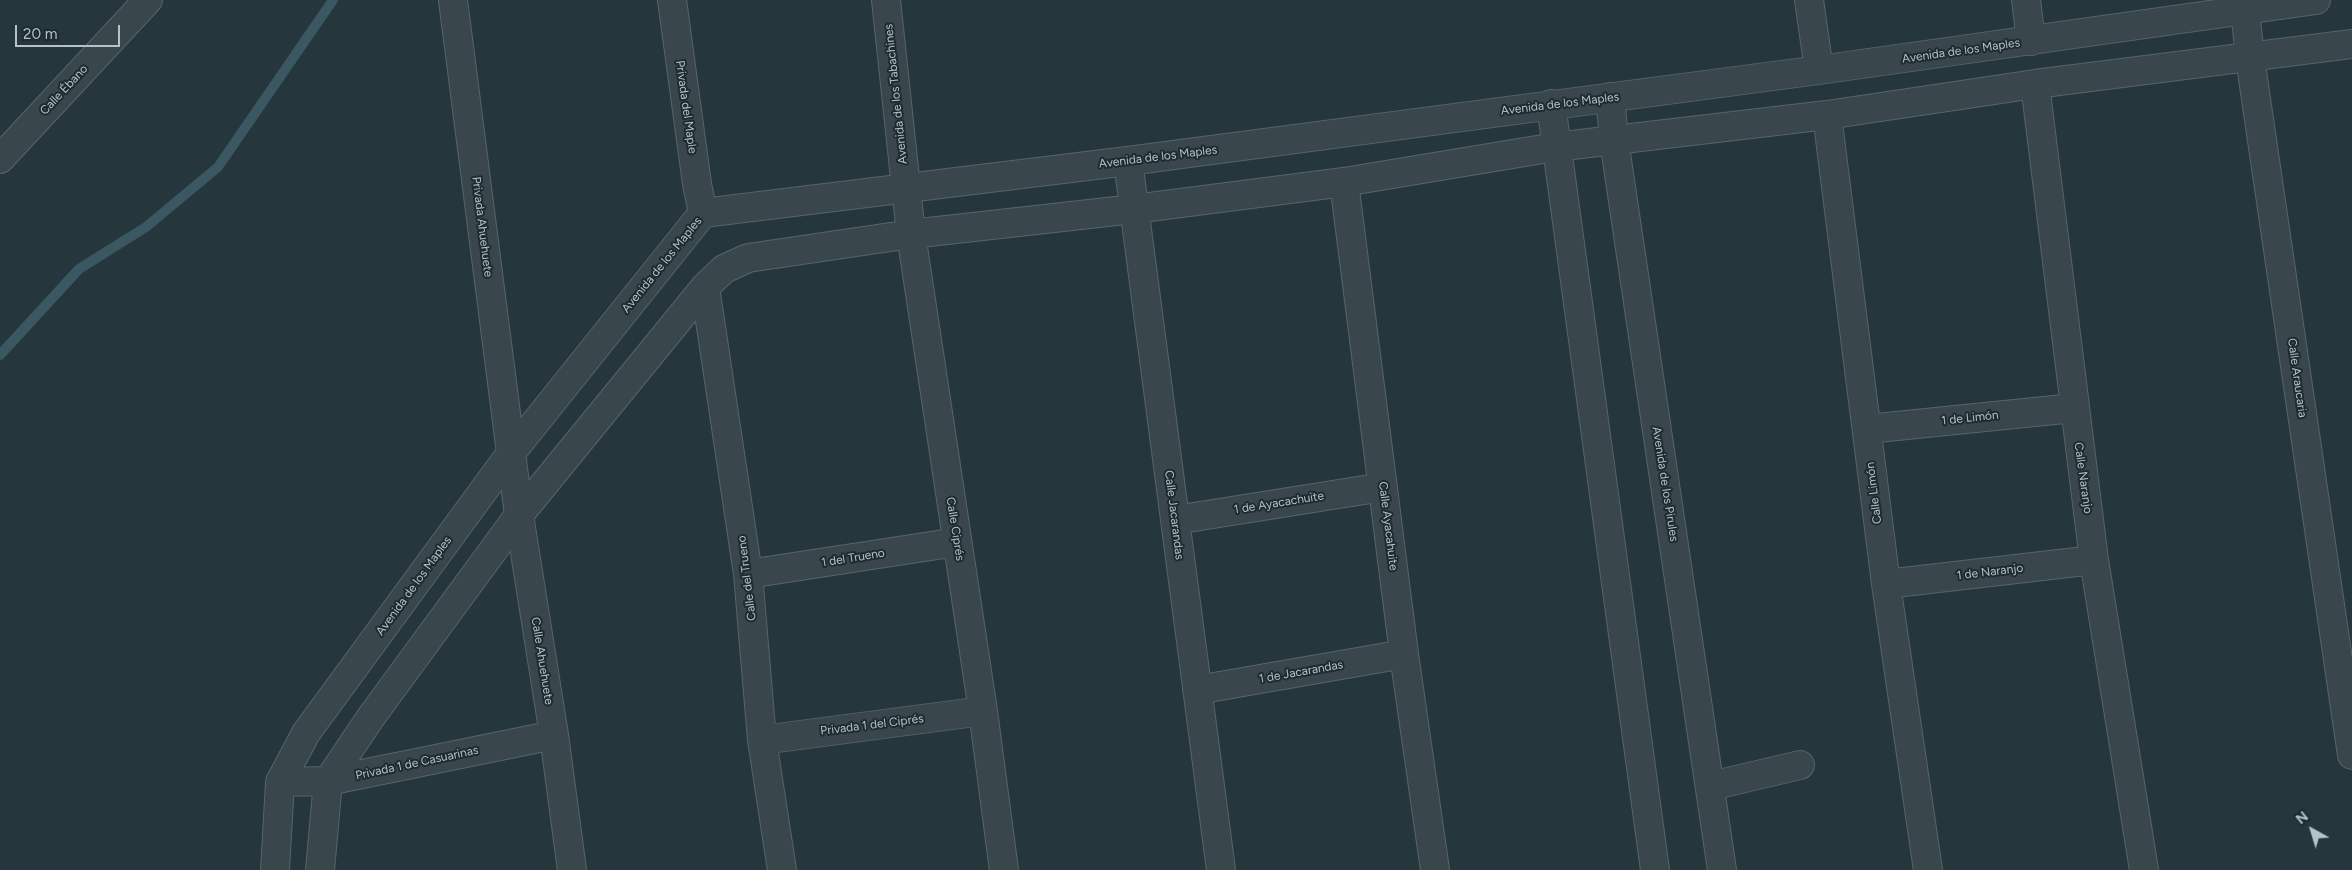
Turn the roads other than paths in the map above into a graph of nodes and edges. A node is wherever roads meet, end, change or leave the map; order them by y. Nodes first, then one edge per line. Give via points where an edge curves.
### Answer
1 (148, 0) edge
2 (453, 0) edge
3 (672, 0) edge
4 (886, 0) edge
5 (1809, 0) edge
6 (2026, 0) edge
7 (2316, 0) edge
8 (2245, 4) edge
9 (2031, 41) junction
10 (2352, 44) edge
11 (2250, 58) junction
12 (1819, 70) junction
13 (2035, 84) junction
14 (1610, 97) junction
15 (1551, 104) junction
16 (1827, 115) junction
17 (1614, 140) junction
18 (1555, 147) junction
19 (0, 159) edge
20 (1128, 161) junction
21 (1344, 182) junction
22 (906, 189) junction
23 (1134, 209) junction
24 (703, 213) junction
25 (911, 234) junction
26 (705, 287) junction
27 (2074, 408) junction
28 (1867, 429) junction
29 (511, 453) junction
30 (1383, 486) junction
31 (519, 515) junction
32 (1175, 520) junction
33 (957, 542) junction
34 (2094, 560) junction
35 (748, 574) junction
36 (1886, 584) junction
37 (1404, 654) junction
38 (1197, 690) junction
39 (983, 710) junction
40 (554, 734) junction
41 (762, 740) junction
42 (2352, 755) edge
43 (1800, 766) dead end
44 (328, 781) junction
45 (280, 782) junction
46 (1711, 786) junction
47 (275, 870) edge
48 (320, 870) edge
49 (572, 870) edge
50 (782, 870) edge
51 (1004, 870) edge
52 (1221, 870) edge
53 (1435, 870) edge
54 (1655, 870) edge
55 (1722, 870) edge
56 (1928, 870) edge
57 (2144, 870) edge

1 - 19 street, Calle Ébano
2 - 29 street, Privada Ahuehuete
3 - 24 street, Privada del Maple
4 - 22 street, Avenida de los Tabachines
5 - 12 street
6 - 9 street
7 - 8 street, Avenida de los Maples
8 - 9 street, Avenida de los Maples
8 - 11 street, Calle Araucaria
9 - 12 street, Avenida de los Maples
10 - 11 street
11 - 13 street
11 - 42 street, Calle Araucaria
12 - 14 street, Avenida de los Maples
13 - 16 street
13 - 27 street, Calle Naranjo
14 - 15 street, Avenida de los Maples
14 - 17 street, Avenida de los Pirules
15 - 18 street
15 - 20 street, Avenida de los Maples
16 - 17 street
16 - 28 street, Calle Limón
17 - 18 street
17 - 46 street, Avenida de los Pirules
18 - 21 street
18 - 54 street
20 - 22 street, Avenida de los Maples
20 - 23 street, Calle Jacarandas
21 - 23 street
21 - 30 street, Calle Ayacahuite
22 - 24 street, Avenida de los Maples
22 - 25 street, Calle Ciprés
23 - 25 street
23 - 32 street, Calle Jacarandas
24 - 29 street, Avenida de los Maples
25 - 26 street via 748,258 724,269
25 - 33 street, Calle Ciprés
26 - 31 street
26 - 35 street, Calle del Trueno
27 - 28 street, 1 de Limón
27 - 34 street, Calle Naranjo
28 - 36 street, Calle Limón
29 - 31 street, Calle Ahuehuete
29 - 45 street, Avenida de los Maples via 306,733
30 - 32 street, 1 de Ayacachuite
30 - 37 street, Calle Ayacahuite
31 - 40 street, Calle Ahuehuete
31 - 44 street via 370,717
32 - 38 street, Calle Jacarandas
33 - 35 street, 1 del Trueno
33 - 39 street, Calle Ciprés
34 - 36 street, 1 de Naranjo
34 - 57 street, Calle Naranjo
35 - 41 street, Calle del Trueno
36 - 56 street, Calle Limón
37 - 38 street, 1 de Jacarandas
37 - 53 street, Calle Ayacahuite
38 - 52 street, Calle Jacarandas
39 - 41 street, Privada 1 del Ciprés
39 - 51 street, Calle Ciprés
40 - 44 street, Privada 1 de Casuarinas
40 - 49 street, Calle Ahuehuete
41 - 50 street, Calle del Trueno
43 - 46 street
44 - 45 street, Privada 1 de Casuarinas
44 - 48 street
45 - 47 street
46 - 55 street, Avenida de los Pirules

